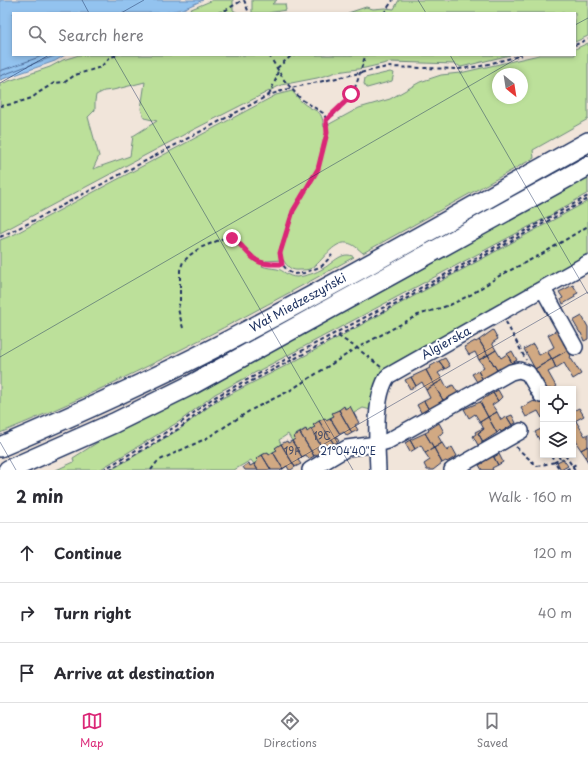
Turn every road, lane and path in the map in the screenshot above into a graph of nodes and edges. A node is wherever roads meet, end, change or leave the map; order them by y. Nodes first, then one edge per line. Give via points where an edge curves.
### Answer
1 (244, 0) edge
2 (393, 0) edge
3 (221, 12) edge
4 (249, 12) edge
5 (385, 12) edge
6 (588, 39) edge
7 (576, 45) edge
8 (114, 56) edge
9 (270, 56) edge
10 (291, 56) edge
11 (366, 56) edge
12 (518, 56) edge
13 (277, 69) junction
14 (361, 72) junction
15 (291, 88) junction
16 (270, 95) junction
17 (0, 106) edge
18 (326, 120) junction
19 (588, 142) edge
20 (588, 166) edge
21 (588, 197) edge
22 (588, 226) edge
23 (0, 237) edge
24 (332, 255) dead end
25 (588, 263) edge
26 (282, 264) junction
27 (543, 289) junction
28 (500, 312) junction
29 (183, 328) dead end
30 (338, 336) junction
31 (575, 347) dead end
32 (357, 348) junction
33 (526, 372) junction
34 (388, 376) junction
35 (540, 392) edge
36 (517, 438) joint
37 (377, 444) junction
38 (0, 447) edge
39 (553, 458) edge
40 (560, 458) edge
41 (567, 458) edge
42 (555, 462) junction
43 (578, 463) dead end
44 (572, 466) junction
45 (8, 470) edge
46 (102, 470) edge
47 (109, 470) edge
48 (151, 470) edge
49 (310, 470) edge
50 (378, 470) edge
51 (452, 470) edge
52 (560, 470) edge
53 (566, 470) edge
54 (575, 470) edge

1 - 3 path
1 - 4 path
2 - 5 path
6 - 7 path
8 - 17 path via 101,67 76,75 65,82 54,83 32,98
9 - 13 path
10 - 13 path
11 - 14 path
12 - 14 path via 459,69 387,67
13 - 15 path
13 - 16 path
14 - 15 path
14 - 18 path via 346,101
15 - 16 path
15 - 18 path via 301,99 323,113
16 - 23 path
18 - 26 path via 327,133 318,169 293,211 280,253
19 - 38 main road, Wał Miedzeszyński via 220,345
20 - 45 main road, Wał Miedzeszyński via 194,384
21 - 30 path
21 - 46 path via 213,398 178,425
22 - 32 path via 472,294 450,305 418,315
24 - 26 path via 322,266 304,273 293,274
25 - 27 street, Algierska
26 - 29 path via 257,261 232,238 224,238 200,248 183,262 180,270 178,309
27 - 28 street, Algierska
27 - 31 street
28 - 33 path via 526,359
28 - 34 street, Algierska
30 - 32 path
30 - 47 path via 215,400 180,428
32 - 34 path
32 - 48 path via 207,438 157,462
33 - 35 street
33 - 37 street via 511,372 388,441
34 - 37 street via 379,396
36 - 42 path via 537,466
36 - 51 street
37 - 49 street via 347,448
37 - 50 street
39 - 42 path
40 - 42 path
41 - 44 path
42 - 52 path
43 - 44 path
44 - 53 path
44 - 54 path

